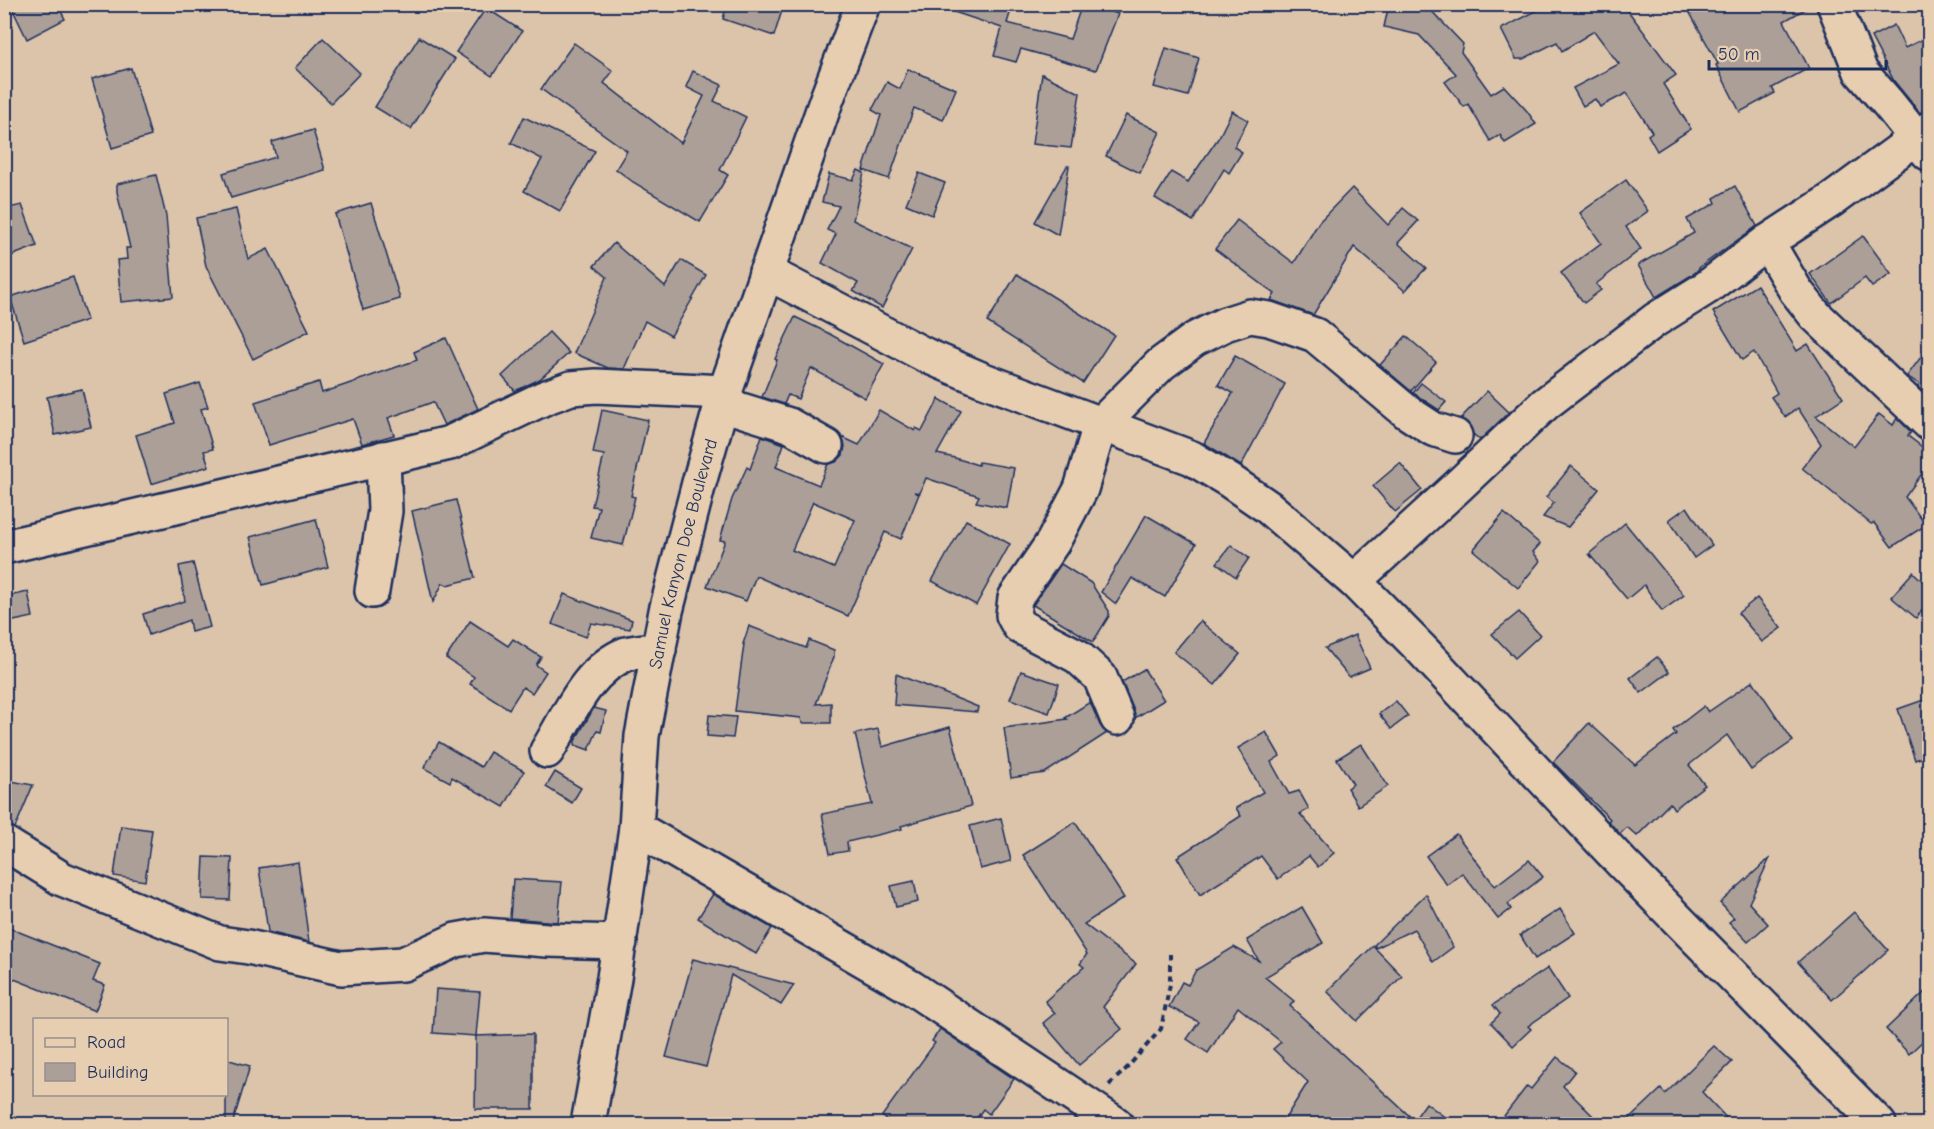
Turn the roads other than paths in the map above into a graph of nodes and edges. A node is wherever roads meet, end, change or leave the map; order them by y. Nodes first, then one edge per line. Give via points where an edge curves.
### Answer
1 (863, 4) edge
2 (1834, 4) edge
3 (1924, 140) edge
4 (1767, 242) junction
5 (766, 272) junction
6 (723, 398) junction
7 (1929, 424) edge
8 (1100, 425) junction
9 (1455, 436) dead end
10 (826, 446) dead end
11 (383, 458) junction
12 (4, 546) edge
13 (1354, 581) junction
14 (372, 591) dead end
15 (659, 650) junction
16 (1117, 718) dead end
17 (547, 751) dead end
18 (636, 828) junction
19 (4, 843) edge
20 (620, 942) junction
21 (588, 1125) edge
22 (1116, 1125) edge
23 (1879, 1125) edge

1 - 5 street, Samuel Kanyon Doe Boulevard
2 - 3 street via 1861,72
3 - 4 street
4 - 7 street via 1815,315
4 - 13 street via 1655,320 1545,404
5 - 6 street, Samuel Kanyon Doe Boulevard
5 - 8 street via 925,355
6 - 10 street via 789,425
6 - 11 street via 596,386 571,388 450,442
6 - 15 street, Samuel Kanyon Doe Boulevard via 666,610
8 - 9 street via 1161,364 1196,339 1250,316 1315,335 1407,412 1433,429
8 - 13 street via 1192,458 1230,481 1268,507
8 - 16 street via 1081,489 1053,542 1015,598 1013,615 1019,626 1077,656 1100,677
11 - 12 street
11 - 14 street via 385,512
13 - 23 street
15 - 17 street via 627,654 589,680
15 - 18 street, Samuel Kanyon Doe Boulevard via 642,736
18 - 20 street, Samuel Kanyon Doe Boulevard
18 - 22 street via 912,988
19 - 20 street via 62,879 220,943 341,968 403,964 456,940 484,935
20 - 21 street, Samuel Kanyon Doe Boulevard

